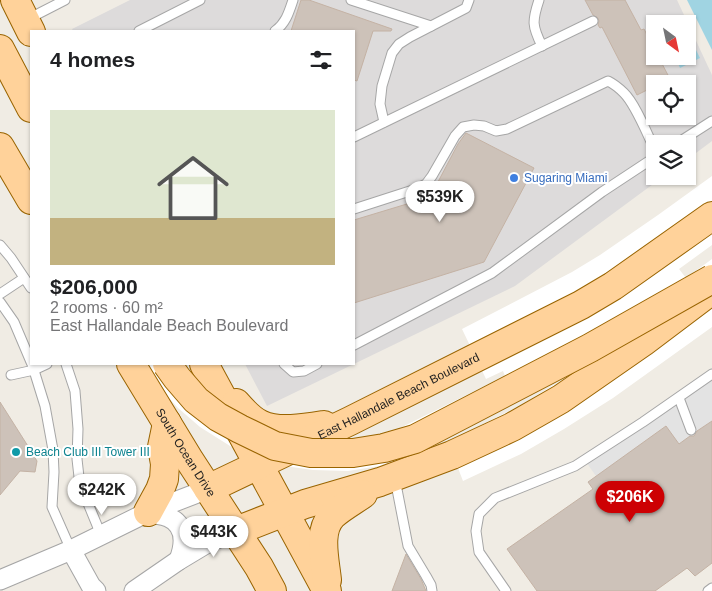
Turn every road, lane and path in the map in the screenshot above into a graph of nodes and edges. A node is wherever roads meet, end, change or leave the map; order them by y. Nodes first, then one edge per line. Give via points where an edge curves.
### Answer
1 (65, 0) edge
2 (200, 0) edge
3 (293, 0) edge
4 (352, 0) edge
5 (470, 0) edge
6 (539, 0) edge
7 (24, 17) edge
8 (593, 21) dead end
9 (431, 26) junction
10 (141, 30) edge
11 (277, 30) edge
12 (542, 46) junction
13 (0, 50) edge
14 (30, 106) edge
15 (712, 121) edge
16 (384, 122) junction
17 (648, 135) edge
18 (690, 135) edge
19 (355, 136) edge
20 (0, 147) edge
21 (646, 163) edge
22 (23, 180) edge
23 (30, 198) edge
24 (355, 209) edge
25 (712, 216) edge
26 (0, 245) edge
27 (24, 278) junction
28 (712, 279) edge
29 (30, 287) edge
30 (712, 290) edge
31 (0, 294) edge
32 (0, 302) edge
33 (355, 344) edge
34 (30, 358) edge
35 (33, 365) edge
36 (66, 365) edge
37 (132, 365) edge
38 (168, 365) edge
39 (205, 365) edge
40 (205, 365) edge
41 (285, 365) edge
42 (315, 365) edge
43 (712, 374) edge
44 (12, 375) dead end
45 (679, 398) junction
46 (350, 421) junction
47 (167, 423) junction
48 (691, 430) dead end
49 (259, 464) junction
50 (388, 479) junction
51 (208, 489) junction
52 (148, 512) junction
53 (285, 512) junction
54 (236, 531) junction
55 (101, 535) junction
56 (71, 550) junction
57 (179, 560) junction
58 (0, 580) edge
59 (712, 588) edge
60 (96, 591) edge
61 (134, 591) edge
62 (272, 591) edge
63 (327, 591) edge
64 (432, 591) edge
65 (506, 591) edge
66 (708, 591) edge

1 - 7 lane
2 - 10 lane
3 - 11 lane via 286,20
4 - 9 lane
5 - 9 lane via 466,8
6 - 12 lane via 533,23
8 - 12 lane
9 - 16 lane via 399,44 392,53 382,86 380,104
12 - 16 lane
13 - 14 main road
15 - 18 lane
16 - 19 lane
17 - 24 lane via 632,102 608,81 507,129 463,127 426,184
20 - 22 main road
21 - 33 lane via 492,273
22 - 23 main road
25 - 46 main road, East Hallandale Beach Boulevard via 613,286
26 - 27 lane
27 - 29 lane
27 - 31 lane
28 - 38 main road, bridge via 590,348 432,430 384,448 354,453 311,453 276,446 240,429 196,400
30 - 50 main road via 561,399 512,428
32 - 34 lane via 14,322
35 - 44 lane
35 - 56 lane via 53,450 52,507
36 - 55 lane via 75,390 79,477
37 - 47 main road, South Ocean Drive
39 - 46 main road via 239,407 261,425 291,429
40 - 49 main road
41 - 42 lane via 294,372
43 - 45 lane
45 - 48 lane
45 - 65 lane via 575,466 495,498 479,514 476,531 479,552
46 - 49 main road, East Hallandale Beach Boulevard
47 - 51 main road, South Ocean Drive
47 - 52 main road via 162,446 164,479
49 - 51 main road, East Hallandale Beach Boulevard
49 - 53 main road
50 - 53 main road
50 - 63 main road via 332,516 325,526
50 - 64 lane via 408,546 432,585
51 - 52 street, East Hallandale Beach Boulevard
51 - 54 main road, South Ocean Drive
52 - 55 street, East Hallandale Beach Boulevard
52 - 57 street via 177,522 184,538
53 - 54 main road
53 - 63 main road
54 - 57 street via 208,542
54 - 62 main road, South Ocean Drive
55 - 56 street, East Hallandale Beach Boulevard
56 - 58 street, East Hallandale Beach Boulevard
56 - 60 street
57 - 61 street
59 - 66 lane

